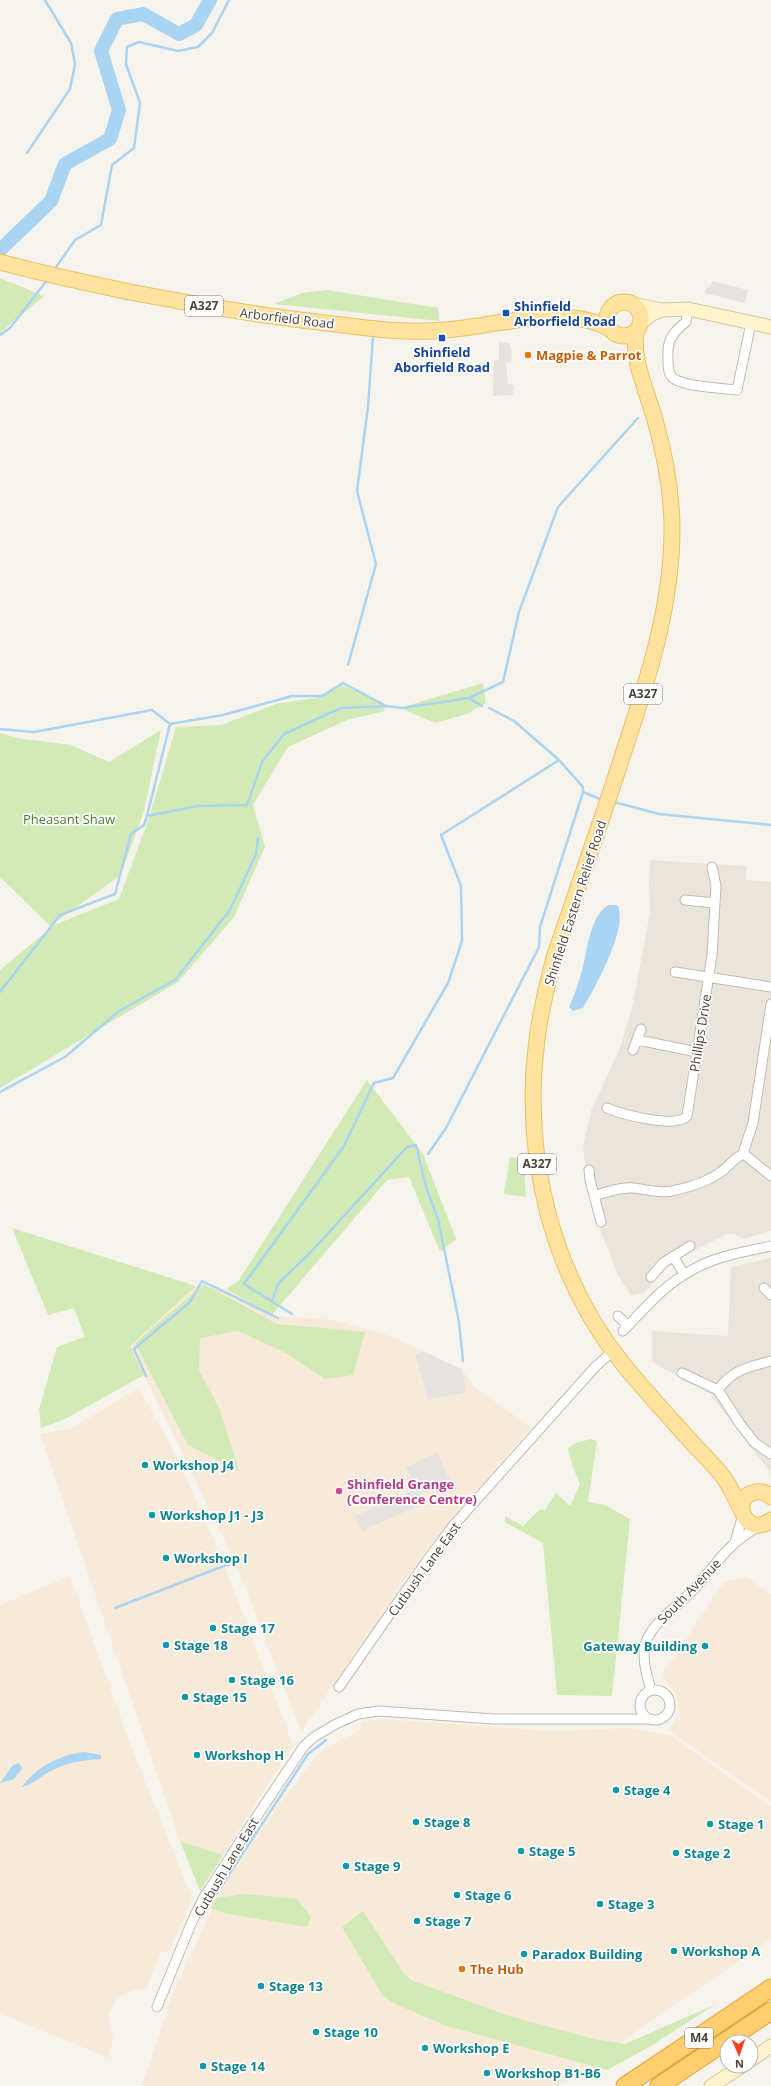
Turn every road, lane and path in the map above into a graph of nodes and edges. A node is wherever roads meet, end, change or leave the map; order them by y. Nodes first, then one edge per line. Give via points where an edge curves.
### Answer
1 (0, 262) edge
2 (636, 305) junction
3 (688, 309) junction
4 (609, 310) junction
5 (662, 310) junction
6 (577, 319) junction
7 (751, 323) junction
8 (639, 327) junction
9 (771, 327) edge
10 (615, 333) junction
11 (635, 354) junction
12 (712, 867) dead end
13 (685, 900) dead end
14 (714, 903) junction
15 (675, 972) dead end
16 (709, 977) junction
17 (771, 987) edge
18 (771, 1004) edge
19 (641, 1029) dead end
20 (638, 1040) junction
21 (633, 1050) dead end
22 (697, 1052) junction
23 (607, 1108) dead end
24 (744, 1154) junction
25 (589, 1170) dead end
26 (771, 1176) edge
27 (594, 1196) junction
28 (601, 1222) dead end
29 (690, 1246) dead end
30 (771, 1246) edge
31 (673, 1256) junction
32 (684, 1274) junction
33 (651, 1277) dead end
34 (764, 1288) dead end
35 (771, 1295) edge
36 (618, 1316) dead end
37 (613, 1351) junction
38 (771, 1361) edge
39 (682, 1373) dead end
40 (718, 1390) junction
41 (771, 1454) edge
42 (724, 1479) junction
43 (764, 1492) edge
44 (742, 1513) junction
45 (766, 1524) edge
46 (735, 1542) junction
47 (339, 1687) dead end
48 (651, 1690) junction
49 (640, 1706) junction
50 (624, 1717) junction
51 (647, 1719) junction
52 (771, 1988) edge
53 (157, 2007) dead end
54 (771, 2011) edge
55 (771, 2046) edge
56 (759, 2054) edge
57 (730, 2074) edge
58 (626, 2086) edge
59 (659, 2086) edge
60 (712, 2086) edge

1 - 6 main road, Arborfield Road / A327 via 58,277 231,311 364,328 445,330 530,320
2 - 4 main road, A327 via 627,301 621,302
2 - 5 main road
2 - 8 main road, A327 via 641,315
3 - 5 main road
3 - 7 main road
3 - 7 street via 686,322 673,333 668,350 668,368 673,378 684,383 737,390
4 - 6 main road, Arborfield Road / A327 via 596,317
4 - 10 main road via 606,318
5 - 8 main road via 652,314
6 - 10 main road, Arborfield Road / A327 via 590,320
7 - 9 main road
8 - 10 main road via 626,336
8 - 11 main road, Shinfield Eastern Relief Road / A327
10 - 11 main road, Shinfield Eastern Relief Road / A327
11 - 37 main road, Shinfield Eastern Relief Road / A327 via 657,428 668,477 672,528 670,575 648,677 554,958 538,1027 534,1074 536,1160 550,1224 579,1296
12 - 14 street, Phillips Drive via 716,886
13 - 14 street
14 - 16 street, Phillips Drive
15 - 16 street
16 - 17 street
16 - 22 street, Phillips Drive
18 - 24 street via 756,1102
19 - 20 street
20 - 21 street
20 - 22 street
22 - 23 street, Phillips Drive via 687,1116 684,1120 678,1122 632,1116
24 - 26 street
24 - 27 street via 716,1176 672,1191 632,1188 607,1191
25 - 27 street
27 - 28 street
29 - 31 street
30 - 32 street via 709,1262
31 - 32 street
31 - 33 street
32 - 36 street via 658,1295 626,1329
34 - 35 street
37 - 42 main road, Shinfield Eastern Relief Road / A327
37 - 47 street, Cutbush Lane East via 596,1366 453,1526
38 - 40 street via 729,1376
39 - 40 street
40 - 41 street via 755,1443
42 - 43 main road, Shinfield Eastern Relief Road / A327
42 - 44 main road, Shinfield Eastern Relief Road / A327
43 - 44 main road via 745,1499
44 - 45 main road via 750,1523
44 - 46 street, South Avenue
45 - 46 street, South Avenue
46 - 48 street, South Avenue via 693,1590 658,1622 651,1632 644,1656
48 - 49 street via 643,1696
48 - 51 street via 659,1690 666,1694 670,1709 662,1720
49 - 50 street
49 - 51 street
50 - 51 street, Cutbush Lane East
50 - 53 street, Cutbush Lane East via 494,1719 379,1711 358,1714 314,1737 302,1750 214,1881 191,1924
52 - 58 highway, M4
54 - 59 highway, M4
55 - 56 main road
57 - 60 main road

